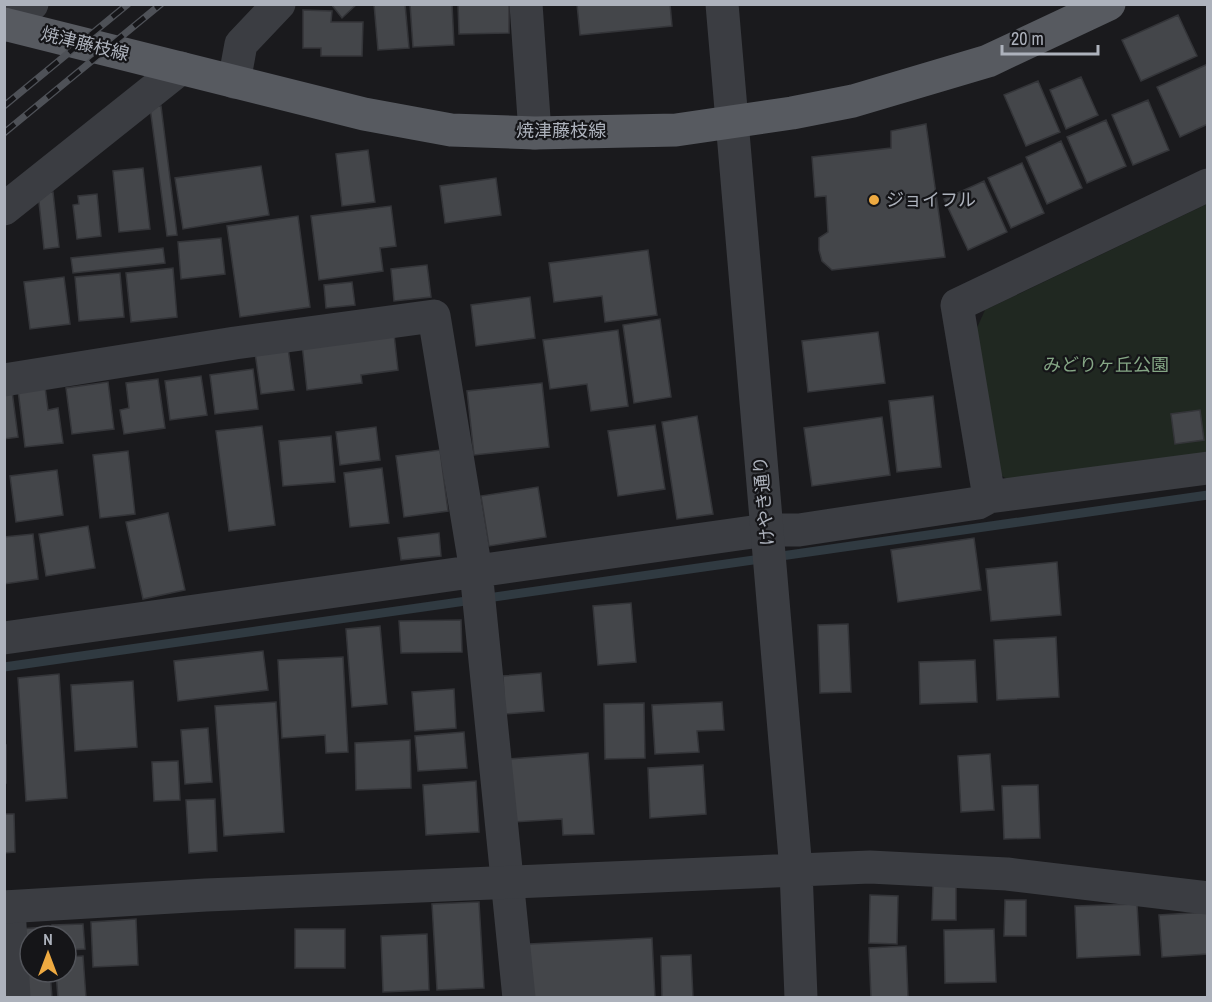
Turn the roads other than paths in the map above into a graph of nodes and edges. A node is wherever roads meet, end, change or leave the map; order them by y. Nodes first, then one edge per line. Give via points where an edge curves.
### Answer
1 (32, 4) edge
2 (279, 4) edge
3 (526, 4) edge
4 (722, 4) edge
5 (1109, 4) edge
6 (5, 25) edge
7 (182, 68) junction
8 (234, 82) junction
9 (731, 122) junction
10 (536, 133) junction
11 (1208, 185) edge
12 (4, 209) edge
13 (4, 380) edge
14 (1208, 468) edge
15 (989, 497) junction
16 (767, 530) junction
17 (478, 588) junction
18 (4, 638) edge
19 (796, 870) junction
20 (508, 882) junction
21 (1208, 898) edge
22 (7, 907) edge
23 (14, 998) edge
24 (519, 998) edge
25 (801, 998) edge

1 - 6 street
2 - 8 street via 241,44
3 - 10 street
4 - 9 street, けやき通り
5 - 9 main road, 焼津藤枝線 via 988,61 922,82 853,101
6 - 7 main road, 焼津藤枝線
7 - 8 main road, 焼津藤枝線
7 - 12 street
8 - 10 main road, 焼津藤枝線 via 364,114 452,130
9 - 10 main road, 焼津藤枝線 via 676,130
9 - 16 street, けやき通り
11 - 15 street via 957,306
13 - 17 street via 434,316
14 - 15 street
15 - 16 street via 978,503 811,529
16 - 17 street
16 - 19 street, けやき通り
17 - 18 street
17 - 20 street
19 - 20 street
19 - 21 street via 870,867 1007,874
19 - 25 street, けやき通り
20 - 22 street
20 - 24 street
22 - 23 street

